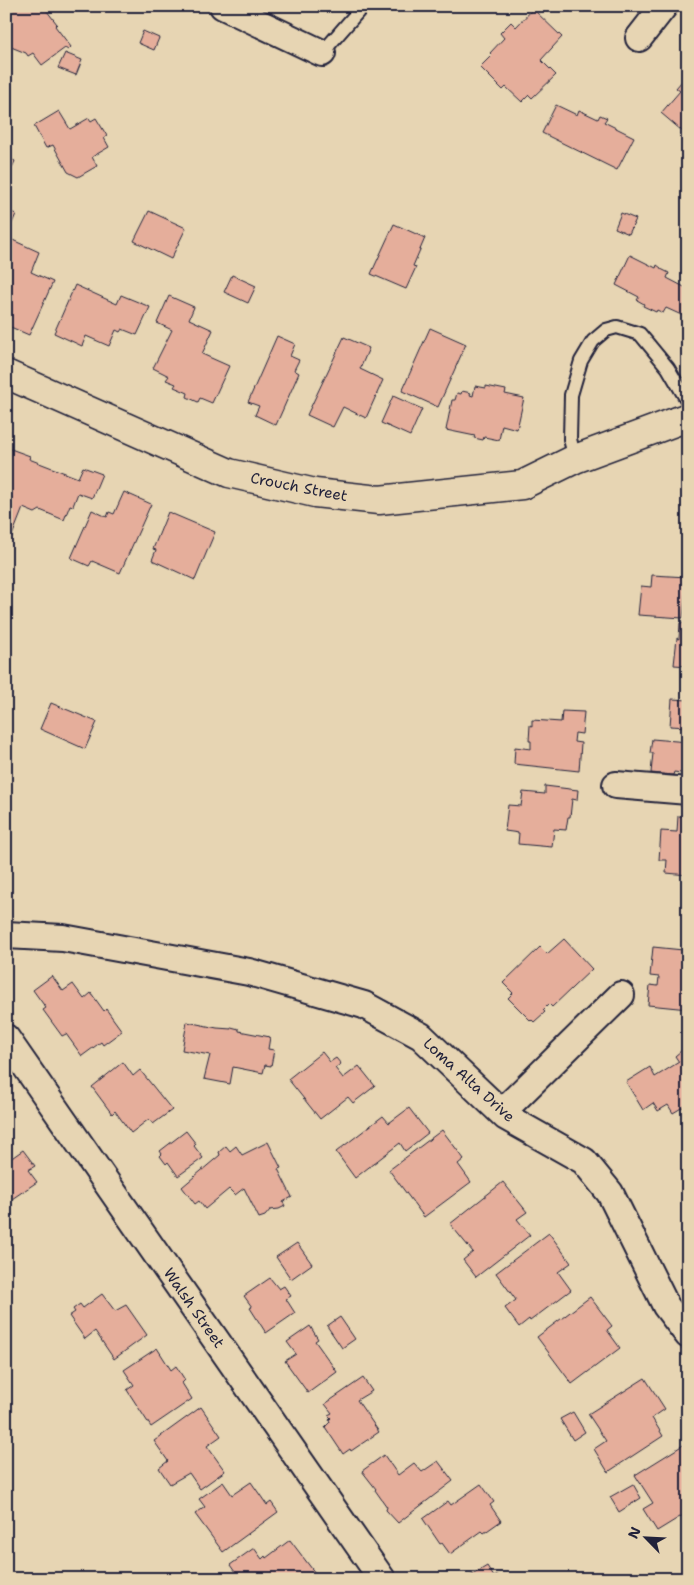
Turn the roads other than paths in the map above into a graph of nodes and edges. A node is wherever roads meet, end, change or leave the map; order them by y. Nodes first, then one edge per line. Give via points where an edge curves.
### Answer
1 (223, 6) edge
2 (363, 6) edge
3 (664, 6) edge
4 (639, 38) dead end
5 (322, 53) joint
6 (6, 374) edge
7 (688, 402) edge
8 (688, 417) edge
9 (575, 459) junction
10 (616, 785) dead end
11 (688, 791) edge
12 (6, 935) edge
13 (620, 996) dead end
14 (6, 1038) edge
15 (502, 1112) junction
16 (688, 1334) edge
17 (382, 1579) edge

1 - 5 street
2 - 5 lane
3 - 4 street
6 - 9 street, Crouch Street via 228,473 315,493 379,500 522,485
7 - 9 lane via 668,368 640,334 618,327 606,330 593,341 581,361 571,394 570,439
8 - 9 street, Crouch Street
10 - 11 street
12 - 15 street, Loma Alta Drive via 63,938 249,972 364,1005 421,1036
13 - 15 street
14 - 17 street, Walsh Street
15 - 16 street, Loma Alta Drive via 584,1161 610,1193 666,1306

